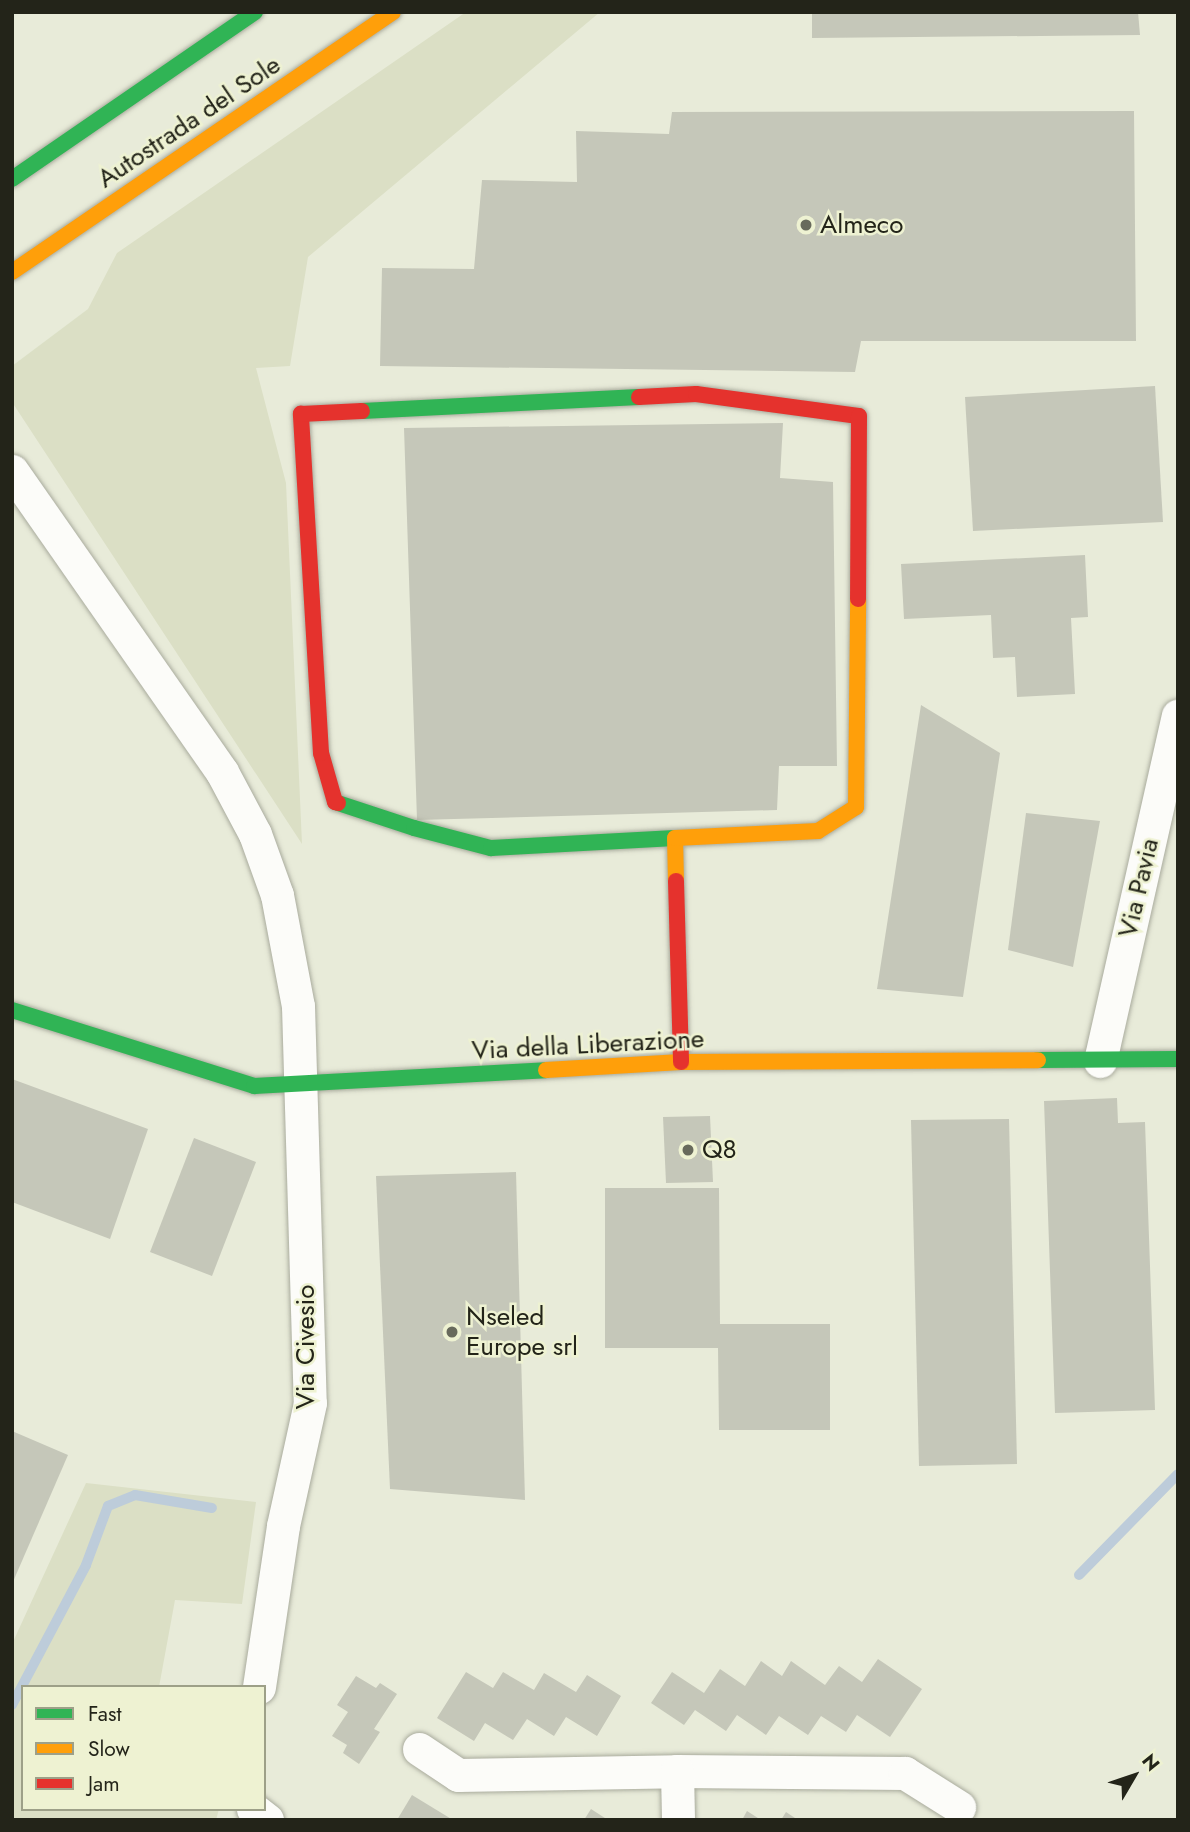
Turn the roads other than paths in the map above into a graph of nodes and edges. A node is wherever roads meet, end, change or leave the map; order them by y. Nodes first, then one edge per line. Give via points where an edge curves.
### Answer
1 (255, 12) edge
2 (393, 12) edge
3 (12, 179) edge
4 (12, 272) edge
5 (12, 471) edge
6 (1178, 716) edge
7 (675, 838) junction
8 (12, 1010) edge
9 (1174, 1059) edge
10 (1100, 1060) junction
11 (681, 1062) junction
12 (300, 1087) junction
13 (259, 1685) edge
14 (419, 1749) dead end
15 (677, 1771) junction
16 (959, 1807) dead end
17 (678, 1820) edge

1 - 3 main road, Autostrada del Sole
2 - 4 main road, Autostrada del Sole
5 - 12 street, Via Civesio via 222,772 255,834 277,895 298,1006
6 - 10 street, Via Pavia
7 - 7 main road via 491,848 335,802 321,753 301,414 696,394 859,416 856,807 818,831
7 - 11 main road
8 - 12 main road, Via della Liberazione via 254,1086
9 - 10 main road, Via della Liberazione
10 - 11 main road, Via della Liberazione
11 - 12 main road, Via della Liberazione
12 - 13 street, Via Civesio via 310,1403 283,1526
14 - 15 street via 458,1775
15 - 16 street via 905,1773
15 - 17 street

